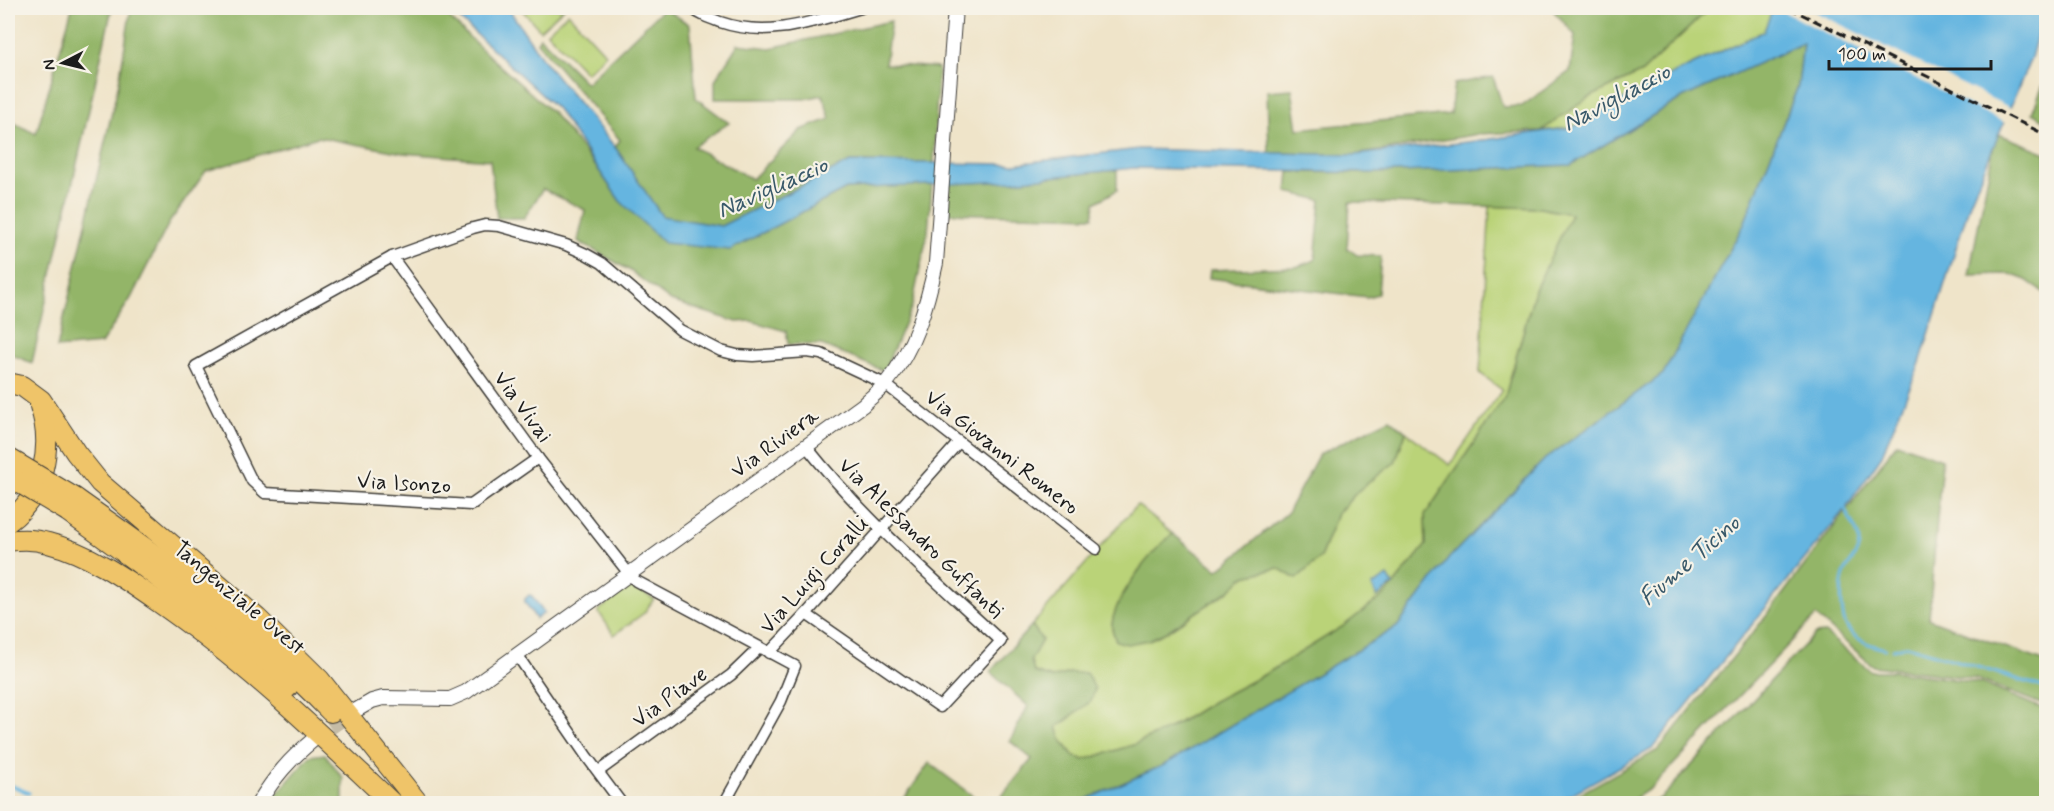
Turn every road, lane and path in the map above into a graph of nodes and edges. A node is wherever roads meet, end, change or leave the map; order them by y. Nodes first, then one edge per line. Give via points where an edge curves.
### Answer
1 (692, 8) edge
2 (861, 8) edge
3 (955, 8) edge
4 (392, 257) junction
5 (298, 310) joint
6 (8, 383) edge
7 (885, 384) junction
8 (33, 393) junction
9 (959, 442) junction
10 (806, 446) junction
11 (8, 458) edge
12 (538, 458) junction
13 (8, 476) edge
14 (71, 505) junction
15 (8, 522) edge
16 (880, 529) junction
17 (8, 541) edge
18 (1096, 549) dead end
19 (630, 575) junction
20 (806, 614) junction
21 (764, 650) junction
22 (517, 655) junction
23 (353, 712) tunnel mouth
24 (313, 740) tunnel mouth
25 (599, 771) junction
26 (258, 804) edge
27 (395, 804) edge
28 (418, 804) edge
29 (622, 804) edge
30 (724, 804) edge

1 - 2 street via 735,27 762,30 786,28
3 - 7 street, Via Riviera via 936,263 916,333
4 - 5 street, Via Giovanni Romero
4 - 7 street, Via Giovanni Romero via 473,228 499,226 566,244 602,263 680,330 721,351 753,356 821,354
4 - 12 street, Via Vivai
5 - 12 street, Via Isonzo via 196,366 252,481 265,493 471,505
6 - 8 highway
7 - 9 street, Via Giovanni Romero
7 - 10 street, Via Riviera
8 - 15 highway via 46,429 47,451 36,487
8 - 28 highway via 100,483 257,618 320,680
9 - 16 street, Via Luigi Coralli
9 - 18 street, Via Giovanni Romero
10 - 16 street, Via Alessandro Guffanti
10 - 19 street, Via Riviera
11 - 14 highway, Tangenziale Ovest, bridge
12 - 19 street, Via Vivai
13 - 14 highway, Tangenziale Ovest, bridge
14 - 27 highway, Tangenziale Ovest via 284,684
14 - 28 highway, Tangenziale Ovest via 170,567 289,669
16 - 20 street, Via Luigi Coralli
16 - 20 street, Via Alessandro Guffanti via 1001,641 940,707
17 - 27 highway via 40,541 76,553 145,593 272,692
19 - 21 street, Via Vivai
19 - 22 street, Via Riviera
20 - 21 street, Via Luigi Coralli
21 - 25 street, Via Piave
21 - 30 street, Via Vivai via 795,666 781,701
22 - 23 street, Via Riviera via 450,699 383,698
22 - 25 street
24 - 26 street via 290,759
25 - 29 street

